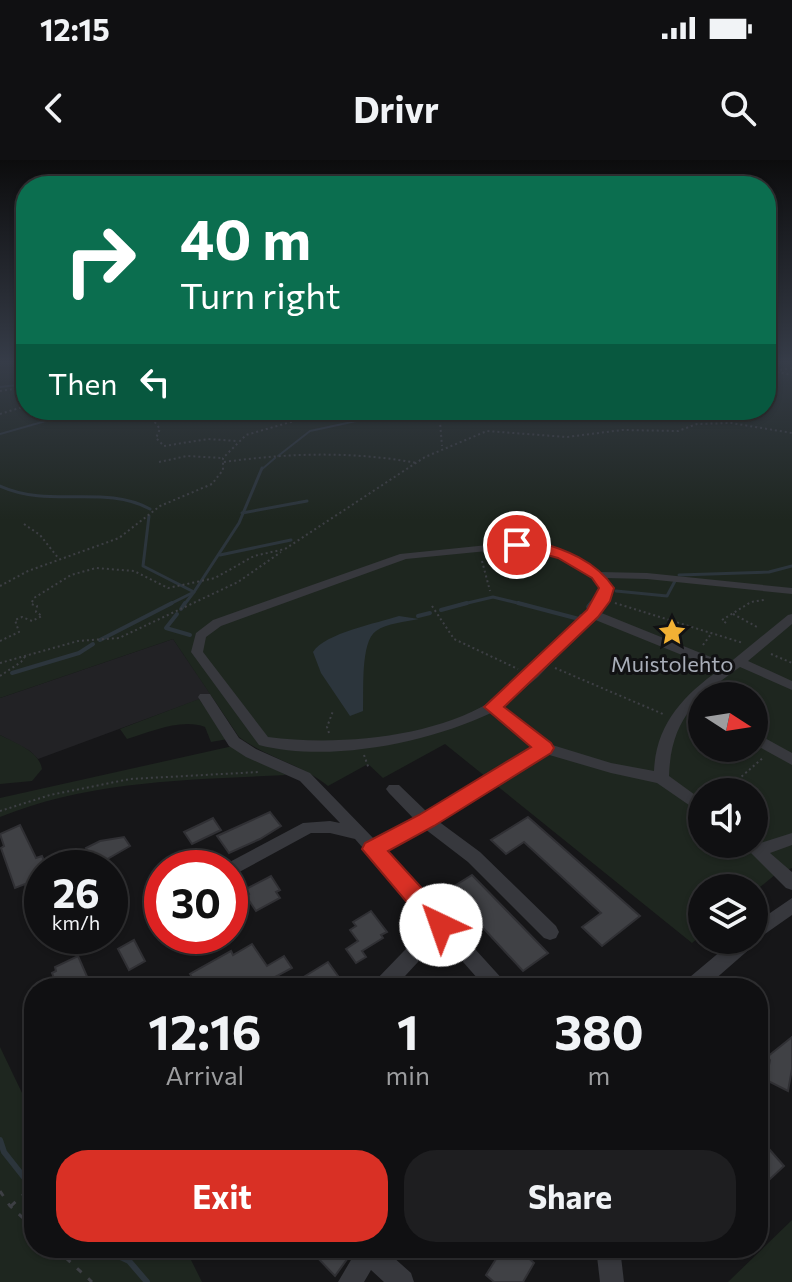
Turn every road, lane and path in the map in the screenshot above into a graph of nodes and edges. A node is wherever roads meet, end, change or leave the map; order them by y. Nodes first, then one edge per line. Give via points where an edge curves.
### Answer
1 (157, 420) edge
2 (293, 420) edge
3 (440, 420) edge
4 (704, 420) edge
5 (709, 423) junction
6 (792, 433) edge
7 (239, 441) junction
8 (442, 447) junction
9 (223, 458) junction
10 (159, 462) dead end
11 (223, 462) junction
12 (418, 464) junction
13 (24, 524) dead end
14 (285, 549) junction
15 (479, 550) junction
16 (60, 559) junction
17 (598, 575) junction
18 (0, 586) edge
19 (490, 591) dead end
20 (791, 597) edge
21 (603, 599) junction
22 (432, 606) dead end
23 (592, 614) junction
24 (732, 614) junction
25 (792, 618) edge
26 (726, 623) dead end
27 (712, 633) junction
28 (771, 634) junction
29 (0, 641) edge
30 (757, 647) junction
31 (27, 653) junction
32 (695, 655) junction
33 (0, 663) edge
34 (543, 663) junction
35 (792, 663) edge
36 (733, 665) junction
37 (531, 675) junction
38 (0, 676) edge
39 (792, 686) edge
40 (205, 697) dead end
41 (686, 704) joint
42 (493, 707) junction
43 (333, 711) dead end
44 (676, 720) junction
45 (332, 745) junction
46 (768, 745) edge
47 (544, 748) junction
48 (774, 748) junction
49 (792, 760) edge
50 (263, 772) dead end
51 (661, 778) junction
52 (740, 778) edge
53 (394, 789) dead end
54 (688, 798) edge
55 (0, 811) edge
56 (426, 821) junction
57 (360, 834) junction
58 (792, 839) edge
59 (768, 844) edge
60 (373, 849) junction
61 (766, 858) edge
62 (248, 860) edge
63 (792, 883) edge
64 (792, 905) edge
65 (768, 923) edge
66 (441, 925) junction
67 (550, 932) dead end
68 (731, 954) edge
69 (391, 978) edge
70 (489, 978) edge
71 (703, 978) edge
72 (0, 1191) edge
73 (24, 1196) edge
74 (10, 1206) junction
75 (24, 1219) edge
76 (66, 1258) edge
77 (365, 1258) edge
78 (376, 1258) edge
79 (609, 1258) edge
80 (92, 1282) edge
81 (350, 1282) edge
82 (402, 1282) edge
83 (612, 1282) edge

1 - 7 path via 159,443
2 - 7 path
3 - 8 path
4 - 5 path
5 - 6 path
5 - 8 path via 678,431 622,430 567,437 494,430
7 - 9 path
8 - 12 path
9 - 10 path via 187,456
9 - 11 path
11 - 12 path via 322,456 395,458
11 - 16 path via 212,484 160,506 107,544
12 - 14 path
13 - 16 path
14 - 29 path via 254,556 215,578 168,588 146,575 107,568 78,570 37,594 31,604 42,616 15,620 19,632
14 - 31 path via 238,582 119,638
15 - 17 street via 534,545
15 - 19 path
15 - 45 street via 404,556 217,623 200,636 197,652 264,741
16 - 18 path
17 - 20 street via 659,576
17 - 21 street via 607,588
20 - 24 path via 751,602
21 - 23 street
21 - 27 path
22 - 37 path via 454,639
23 - 32 street
23 - 34 street
24 - 26 path via 722,620
24 - 28 path
25 - 28 street
27 - 30 path
27 - 32 path
28 - 30 street
30 - 35 path
30 - 36 street
31 - 33 path
31 - 38 path
32 - 36 street
34 - 37 street
34 - 44 path
36 - 39 street
36 - 41 street via 699,688
37 - 42 street
40 - 57 street via 234,742 305,777
41 - 44 street
42 - 45 street via 427,730
42 - 47 street
43 - 45 path via 327,727
44 - 51 street via 664,743
46 - 48 street
47 - 51 street
47 - 56 street
48 - 49 street
48 - 52 path
50 - 55 path via 130,779
51 - 54 street
53 - 56 street
56 - 60 street
56 - 67 street via 474,857
57 - 60 street
57 - 62 street via 309,827
58 - 59 street
60 - 66 street
61 - 63 street
64 - 65 street
66 - 69 street
66 - 70 street
68 - 71 street
72 - 74 path
73 - 74 path
74 - 75 path
76 - 80 path
77 - 81 street
78 - 82 street
79 - 83 street

